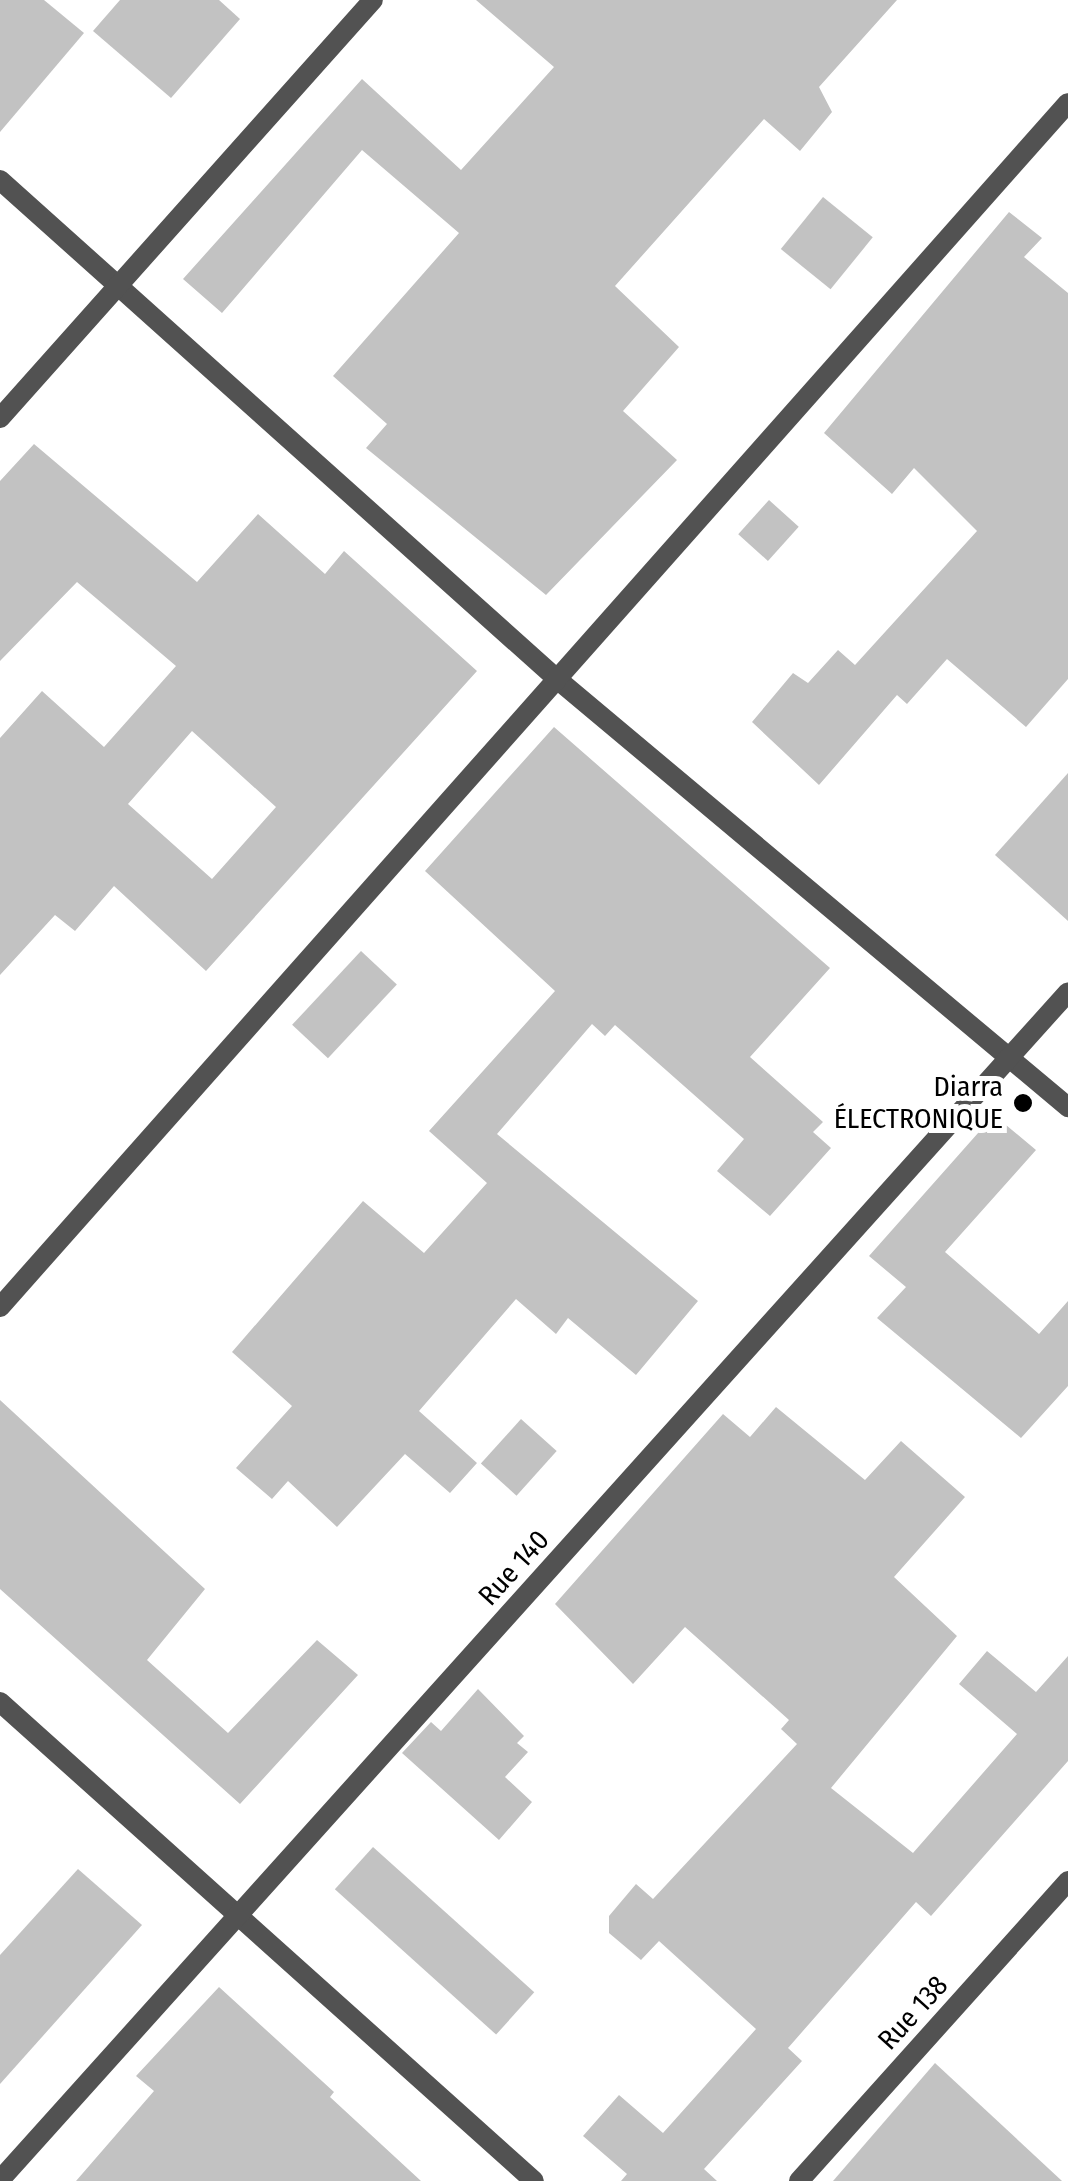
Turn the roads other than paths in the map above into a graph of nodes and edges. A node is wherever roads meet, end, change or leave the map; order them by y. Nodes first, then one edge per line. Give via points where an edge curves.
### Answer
1 (374, 0) edge
2 (1068, 103) edge
3 (0, 180) edge
4 (118, 286) junction
5 (0, 418) edge
6 (557, 679) junction
7 (1068, 992) edge
8 (1010, 1056) junction
9 (1068, 1107) edge
10 (0, 1307) edge
11 (0, 1702) edge
12 (1068, 1881) edge
13 (237, 1918) junction
14 (0, 2180) edge
15 (534, 2181) edge
16 (799, 2181) edge

1 - 4 street
2 - 6 street
3 - 4 street
4 - 5 street
4 - 6 street
6 - 8 street
6 - 10 street
7 - 8 street, Rue 140
8 - 9 street
8 - 13 street, Rue 140
11 - 13 street
12 - 16 street, Rue 138
13 - 14 street, Rue 140
13 - 15 street

